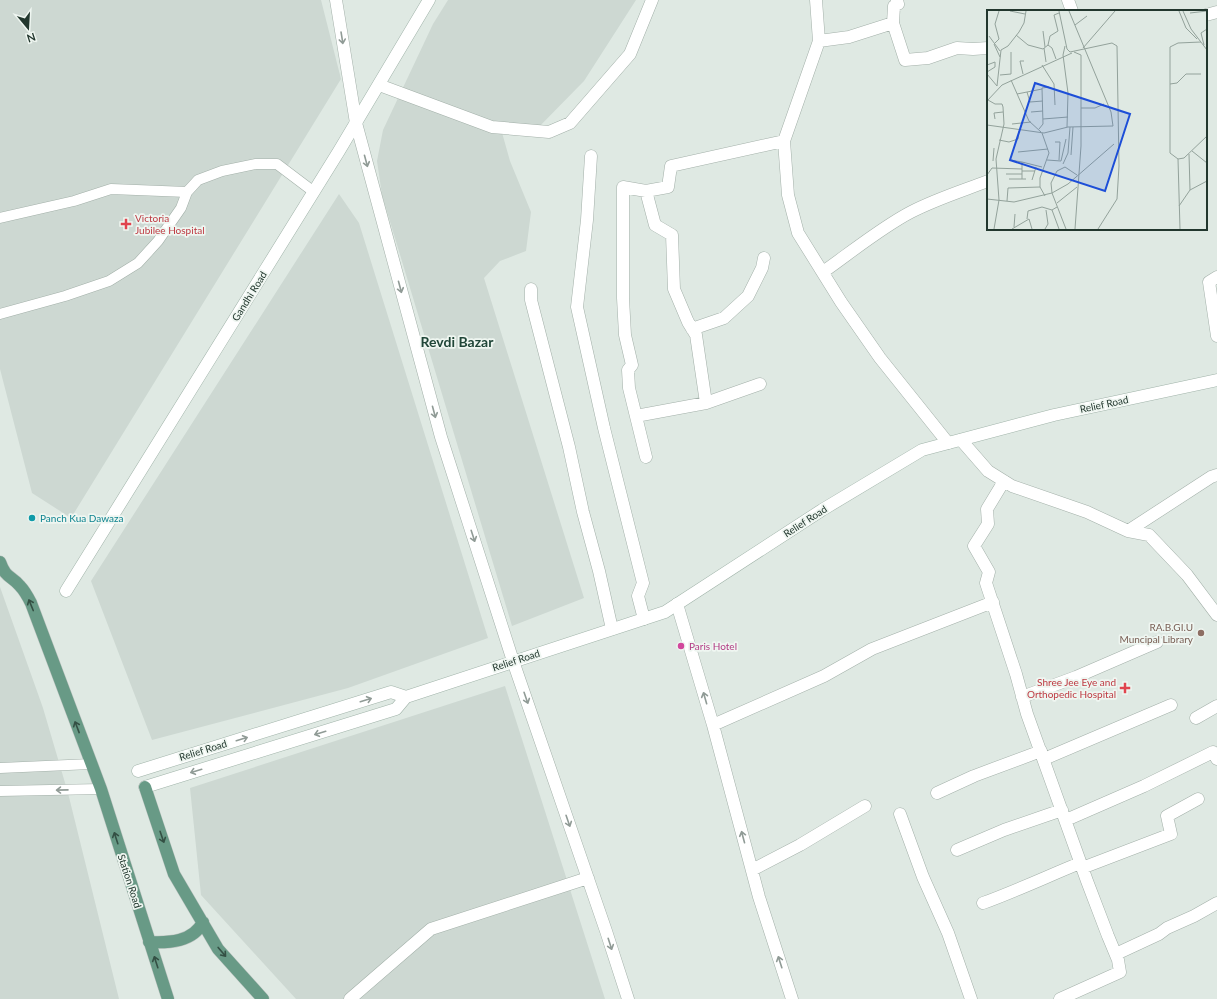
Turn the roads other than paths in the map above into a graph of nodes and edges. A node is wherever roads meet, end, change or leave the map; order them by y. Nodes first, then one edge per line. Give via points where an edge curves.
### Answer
1 (336, 0) edge
2 (429, 0) edge
3 (652, 0) edge
4 (816, 0) edge
5 (897, 0) edge
6 (1068, 0) edge
7 (1072, 10) edge
8 (1217, 12) edge
9 (1207, 15) edge
10 (893, 23) junction
11 (819, 41) junction
12 (987, 48) edge
13 (379, 85) junction
14 (356, 124) junction
15 (784, 141) junction
16 (591, 156) dead end
17 (987, 181) edge
18 (646, 191) junction
19 (187, 192) junction
20 (314, 192) junction
21 (0, 218) edge
22 (764, 258) dead end
23 (823, 272) junction
24 (1217, 277) edge
25 (531, 289) dead end
26 (0, 314) edge
27 (692, 329) junction
28 (1217, 336) edge
29 (1217, 380) edge
30 (760, 384) dead end
31 (706, 403) junction
32 (636, 416) junction
33 (961, 440) junction
34 (948, 443) junction
35 (646, 457) dead end
36 (1217, 475) edge
37 (1004, 481) junction
38 (1128, 531) junction
39 (0, 562) edge
40 (66, 591) dead end
41 (993, 602) junction
42 (677, 604) junction
43 (1217, 615) edge
44 (644, 618) junction
45 (612, 629) junction
46 (1156, 642) dead end
47 (513, 661) junction
48 (406, 697) junction
49 (1022, 697) junction
50 (1171, 705) dead end
51 (1217, 706) edge
52 (1196, 718) dead end
53 (712, 725) junction
54 (1042, 755) junction
55 (1217, 759) edge
56 (91, 764) junction
57 (0, 768) edge
58 (138, 771) dead end
59 (145, 787) joint
60 (101, 789) junction
61 (0, 791) edge
62 (937, 793) dead end
63 (1198, 799) dead end
64 (865, 806) dead end
65 (900, 814) dead end
66 (1064, 815) junction
67 (957, 850) dead end
68 (1081, 865) junction
69 (752, 870) junction
70 (588, 878) junction
71 (983, 903) dead end
72 (1217, 903) edge
73 (203, 922) junction
74 (149, 942) junction
75 (1116, 954) junction
76 (168, 999) edge
77 (264, 999) edge
78 (350, 999) edge
79 (628, 999) edge
80 (792, 999) edge
81 (971, 999) edge
82 (1060, 999) edge

1 -> 14 street
2 - 13 street, Gandhi Road
3 - 13 street via 630,54 570,123 549,132 492,127
4 - 11 street
5 - 10 street
6 - 7 street
8 - 9 street
10 - 11 street via 849,37
10 - 12 street via 905,60 928,58 957,48
11 - 15 street
13 - 14 street, Gandhi Road
14 - 20 street, Gandhi Road
14 -> 47 street via 441,437
15 - 18 street via 671,166 668,187
15 - 23 street via 788,195 798,233
16 - 44 street via 577,307 643,583 638,596
17 - 23 street via 911,212
18 - 27 street via 655,224 672,235 674,289
18 - 32 street via 623,187 625,335 632,365 628,370 629,388
19 - 20 lane via 198,180 222,171 256,164 277,164
19 - 21 lane via 111,189 74,201
19 - 26 lane via 182,208 138,263 109,281
20 - 40 street, Gandhi Road
22 - 27 street via 762,268 748,296 724,318
23 - 34 street via 880,358
24 - 28 street via 1209,282
25 - 45 street via 531,300
27 - 31 street via 696,335
29 - 33 street, Relief Road via 1054,415
30 - 31 street
31 - 32 street
32 - 35 street
33 - 34 street, Relief Road
33 - 37 street via 988,471
34 - 42 street, Relief Road via 922,450 822,510
36 - 38 street
37 - 38 street via 1087,512
37 - 41 street via 987,509 988,524 974,546 989,572 986,583
38 - 43 street via 1149,535 1187,575
56 -> 39 main road, Station Road via 31,603 26,593 3,571
41 - 49 street
41 - 53 street via 872,649 824,676
42 - 44 street, Relief Road via 666,612
53 -> 42 street
44 - 45 street, Relief Road
45 - 47 street, Relief Road
46 - 49 street via 1076,677
47 - 48 street, Relief Road
47 -> 70 street
58 -> 48 street, Relief Road via 391,692
48 -> 59 street, Relief Road via 396,709
49 - 54 street
50 - 54 street
51 - 52 street
69 -> 53 street
54 - 62 street via 974,776
54 - 66 street
55 - 66 street via 1213,752 1144,786
56 - 57 lane
56 - 60 main road, Station Road
59 -> 73 main road via 174,874
60 -> 61 lane
74 -> 60 main road, Station Road
63 - 68 street via 1167,816 1171,834
64 - 69 street
65 - 81 street via 923,877 948,933
66 - 67 street via 1004,830
66 - 68 street
68 - 71 street via 1038,879
68 - 75 street
80 -> 69 street
70 - 78 street via 431,928
70 -> 79 street
72 - 75 street
73 - 74 main road via 200,928 185,938 174,942
73 -> 77 main road via 218,948
76 -> 74 main road, Station Road
75 - 82 street via 1120,972

